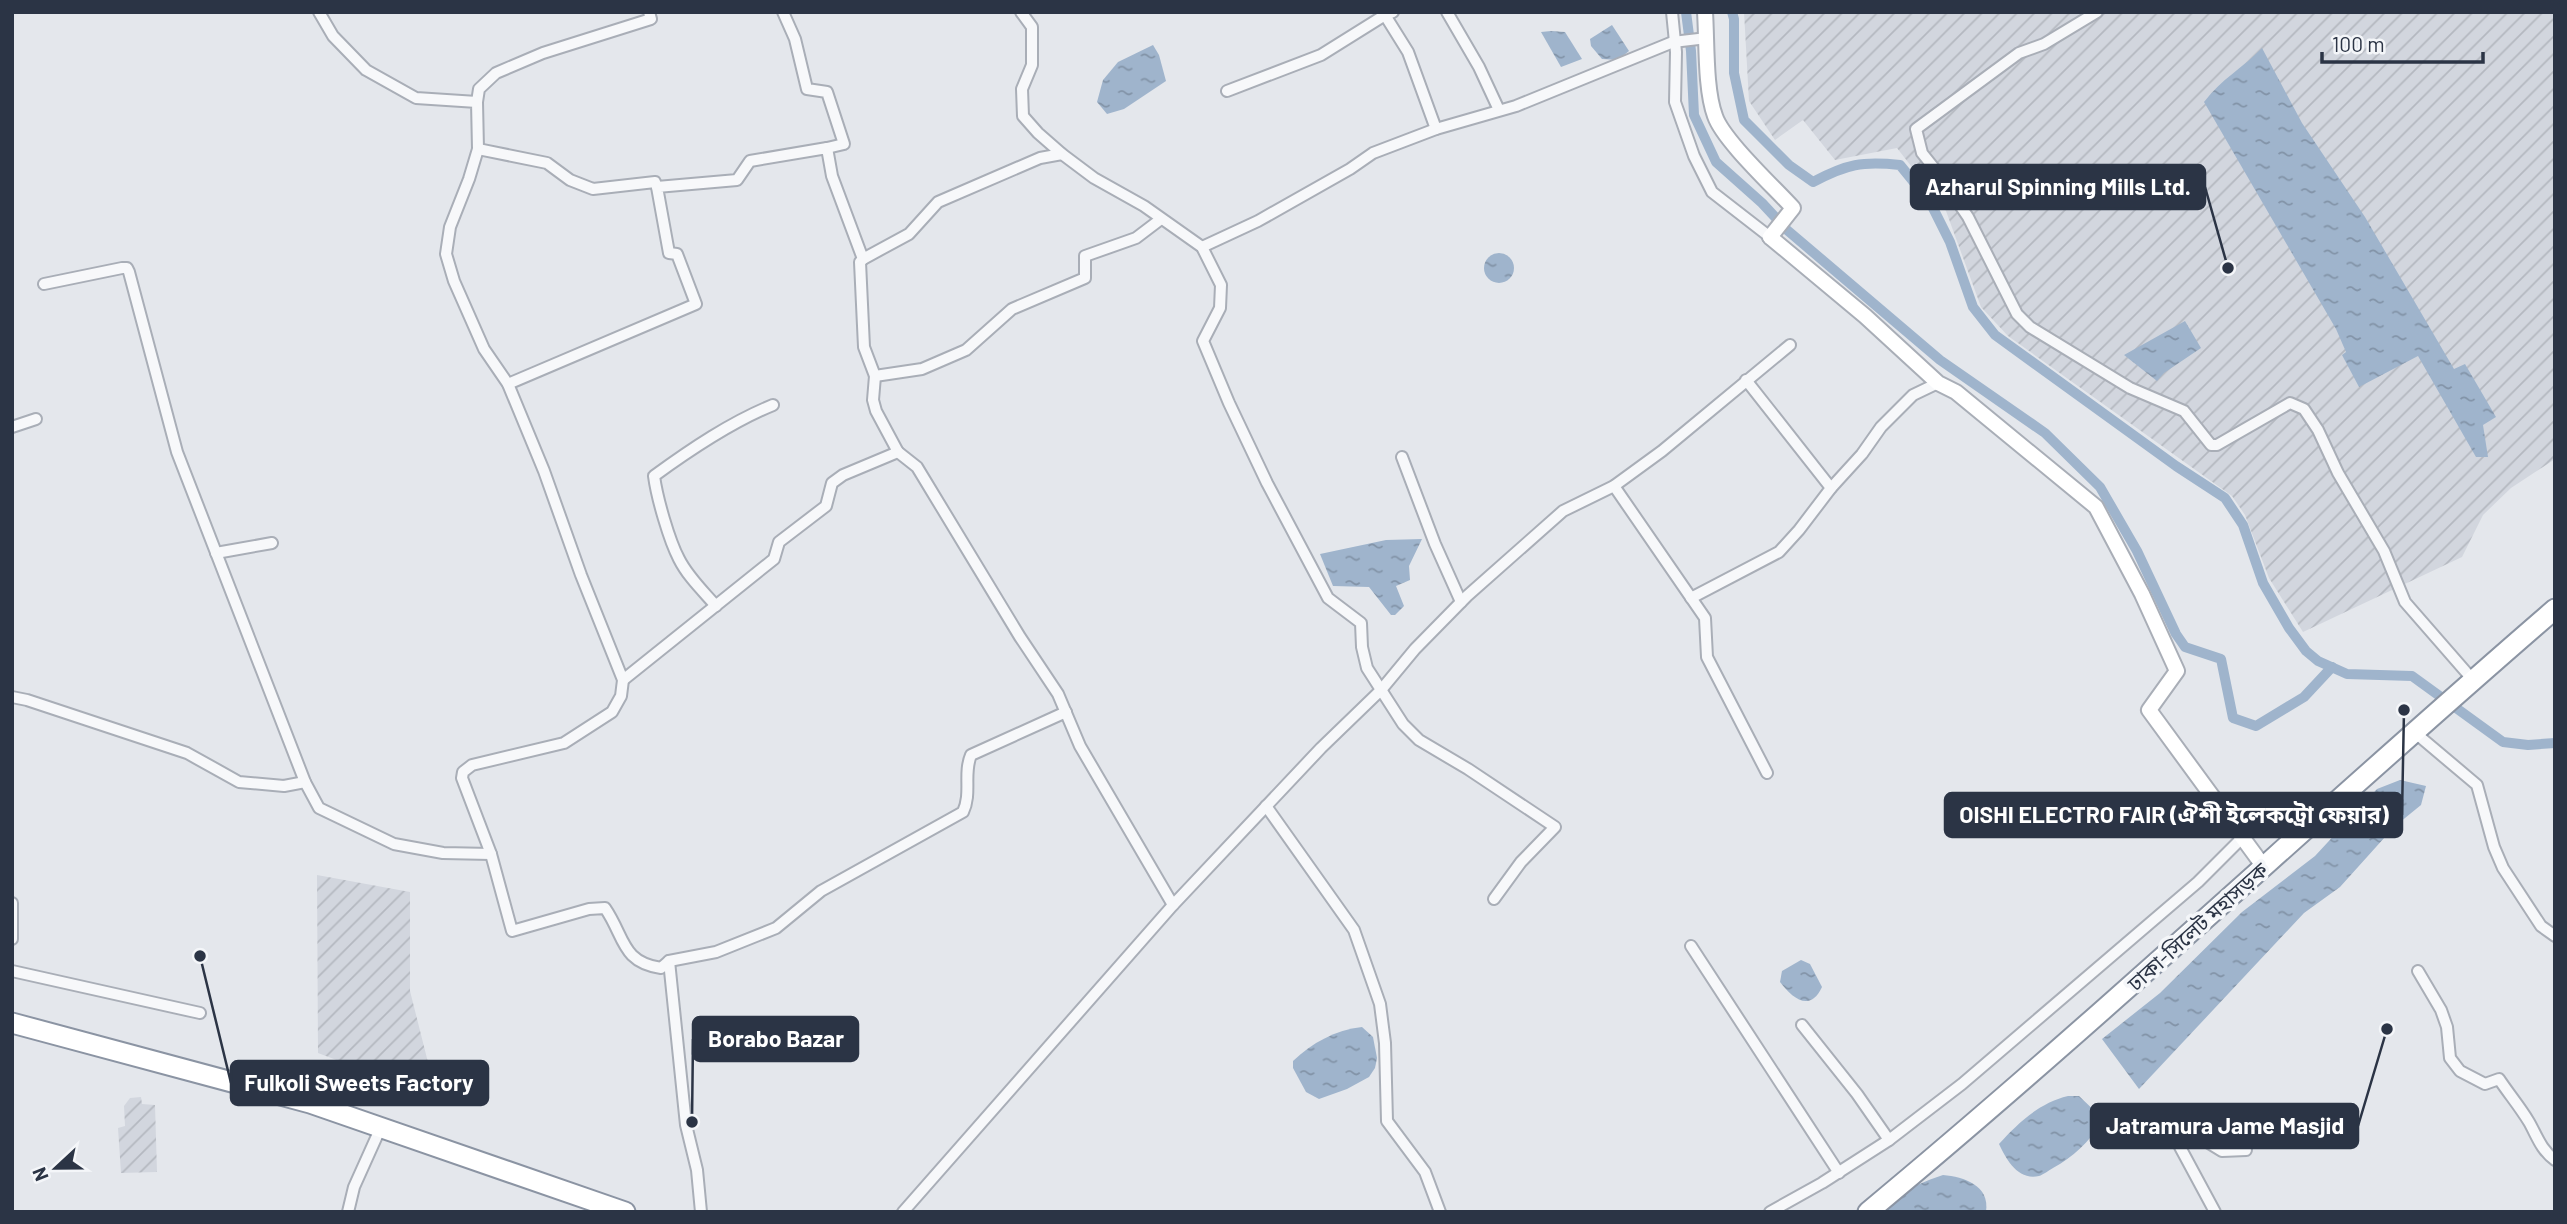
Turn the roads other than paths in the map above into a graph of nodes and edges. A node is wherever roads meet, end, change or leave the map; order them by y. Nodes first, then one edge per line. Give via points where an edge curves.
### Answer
1 (319, 12) edge
2 (649, 12) edge
3 (783, 12) edge
4 (1021, 12) edge
5 (1447, 12) edge
6 (1672, 12) edge
7 (1705, 12) edge
8 (2097, 12) edge
9 (1387, 13) edge
10 (1707, 38) junction
11 (1676, 41) junction
12 (1227, 91) dead end
13 (477, 102) junction
14 (1499, 110) junction
15 (1436, 129) junction
16 (827, 148) junction
17 (478, 149) junction
18 (1062, 155) junction
19 (657, 187) junction
20 (1161, 219) junction
21 (1770, 237) junction
22 (1202, 247) junction
23 (863, 259) junction
24 (44, 284) dead end
25 (1790, 345) dead end
26 (875, 376) junction
27 (1746, 380) junction
28 (1938, 383) junction
29 (508, 384) junction
30 (773, 405) dead end
31 (36, 419) dead end
32 (12, 426) edge
33 (898, 453) junction
34 (1402, 457) dead end
35 (1614, 486) junction
36 (1831, 488) junction
37 (272, 543) dead end
38 (216, 553) junction
39 (1691, 598) junction
40 (1461, 603) junction
41 (716, 606) junction
42 (2555, 609) edge
43 (623, 680) junction
44 (2470, 682) junction
45 (1381, 690) junction
46 (12, 697) edge
47 (1066, 712) junction
48 (2413, 732) junction
49 (1767, 773) dead end
50 (305, 782) junction
51 (1266, 806) junction
52 (2242, 838) junction
53 (491, 855) junction
54 (2263, 867) junction
55 (1494, 898) dead end
56 (12, 903) edge
57 (1172, 905) junction
58 (2555, 936) edge
59 (12, 939) edge
60 (1691, 946) dead end
61 (669, 961) junction
62 (12, 971) edge
63 (2418, 971) dead end
64 (200, 1013) dead end
65 (12, 1023) edge
66 (1802, 1025) dead end
67 (381, 1127) junction
68 (1889, 1140) junction
69 (2246, 1150) dead end
70 (2555, 1160) edge
71 (1839, 1173) junction
72 (348, 1212) edge
73 (625, 1212) edge
74 (701, 1212) edge
75 (903, 1212) edge
76 (1440, 1212) edge
77 (1770, 1212) edge
78 (1868, 1212) edge
79 (2215, 1212) edge

1 - 13 street via 333,36 366,69 416,98
2 - 13 street via 651,19 496,73 479,89
3 - 16 street via 807,89 827,92 844,144
4 - 18 street via 1032,27 1032,65 1022,89 1023,116
5 - 14 street
6 - 11 street
7 - 10 street
8 - 44 street via 2044,44 2019,53 1916,129 1922,153 1968,217 2017,314 2030,327 2130,388 2184,411 2211,445 2290,403 2304,409 2384,551 2405,602
9 - 12 street via 1321,55
9 - 15 street via 1408,51
10 - 11 street
10 - 21 street via 1715,116 1793,208
11 - 14 street
11 - 21 street via 1675,102 1694,156 1712,191
13 - 17 street
14 - 15 street
15 - 22 street via 1373,153 1258,221
16 - 19 street via 750,161 737,180
16 - 23 street via 832,176
17 - 19 street via 547,163 593,189 655,182
17 - 29 street via 450,227 446,254 484,349
18 - 20 street
18 - 23 street via 1040,159 938,202 909,234
19 - 29 street via 669,253 677,254 696,304
20 - 22 street
20 - 26 street via 1136,238 1085,256 1085,278 1012,309 967,349 922,369
21 - 28 street
22 - 45 street via 1221,285 1220,309 1203,341 1267,483 1328,598 1361,623 1367,668
23 - 26 street via 864,347
24 - 38 street via 127,268 177,453
25 - 27 street
26 - 33 street via 876,411
27 - 35 street
27 - 36 street
28 - 36 street via 1913,395
28 - 52 street via 1956,392 2096,506 2177,671 2149,710
29 - 43 street
30 - 41 street via 654,476 678,558
31 - 32 street
33 - 41 street via 832,483 826,506 779,542 774,559
33 - 47 street via 917,467
34 - 40 street
35 - 39 street
35 - 40 street via 1563,511
36 - 39 street via 1779,552
37 - 38 street
38 - 50 street
39 - 49 street via 1704,618 1707,657
40 - 45 street
41 - 43 street
42 - 44 highway, ঢাকা-সিলেট মহাসড়ক
43 - 53 street via 612,712 564,743 472,765 463,772
44 - 48 highway, ঢাকা-সিলেট মহাসড়ক
45 - 51 street
45 - 55 street via 1419,740 1555,827
46 - 50 street via 187,753 239,782 284,786
47 - 57 street via 1080,746
47 - 61 street via 971,755 966,767 969,800 963,812 821,891 776,928 716,951
48 - 54 highway, ঢাকা-সিলেট মহাসড়ক
48 - 58 street via 2477,785 2503,868 2541,926
50 - 53 street via 319,808 394,844
51 - 57 street
51 - 76 street via 1353,930 1380,1004 1387,1121 1425,1172
52 - 54 street
52 - 68 street via 2199,882 1962,1084
53 - 61 street via 512,931 605,908 629,953 644,966 661,968
54 - 78 highway, ঢাকা-সিলেট মহাসড়ক
56 - 59 street
57 - 75 street
60 - 71 street
61 - 74 street via 686,1125
62 - 64 street
63 - 70 street via 2441,1010 2449,1058 2460,1071 2485,1084 2499,1079
65 - 67 highway via 245,1085
66 - 68 street
67 - 72 street
67 - 73 highway
68 - 71 street
69 - 79 street via 2222,1151 2191,1132 2180,1147
71 - 77 street

